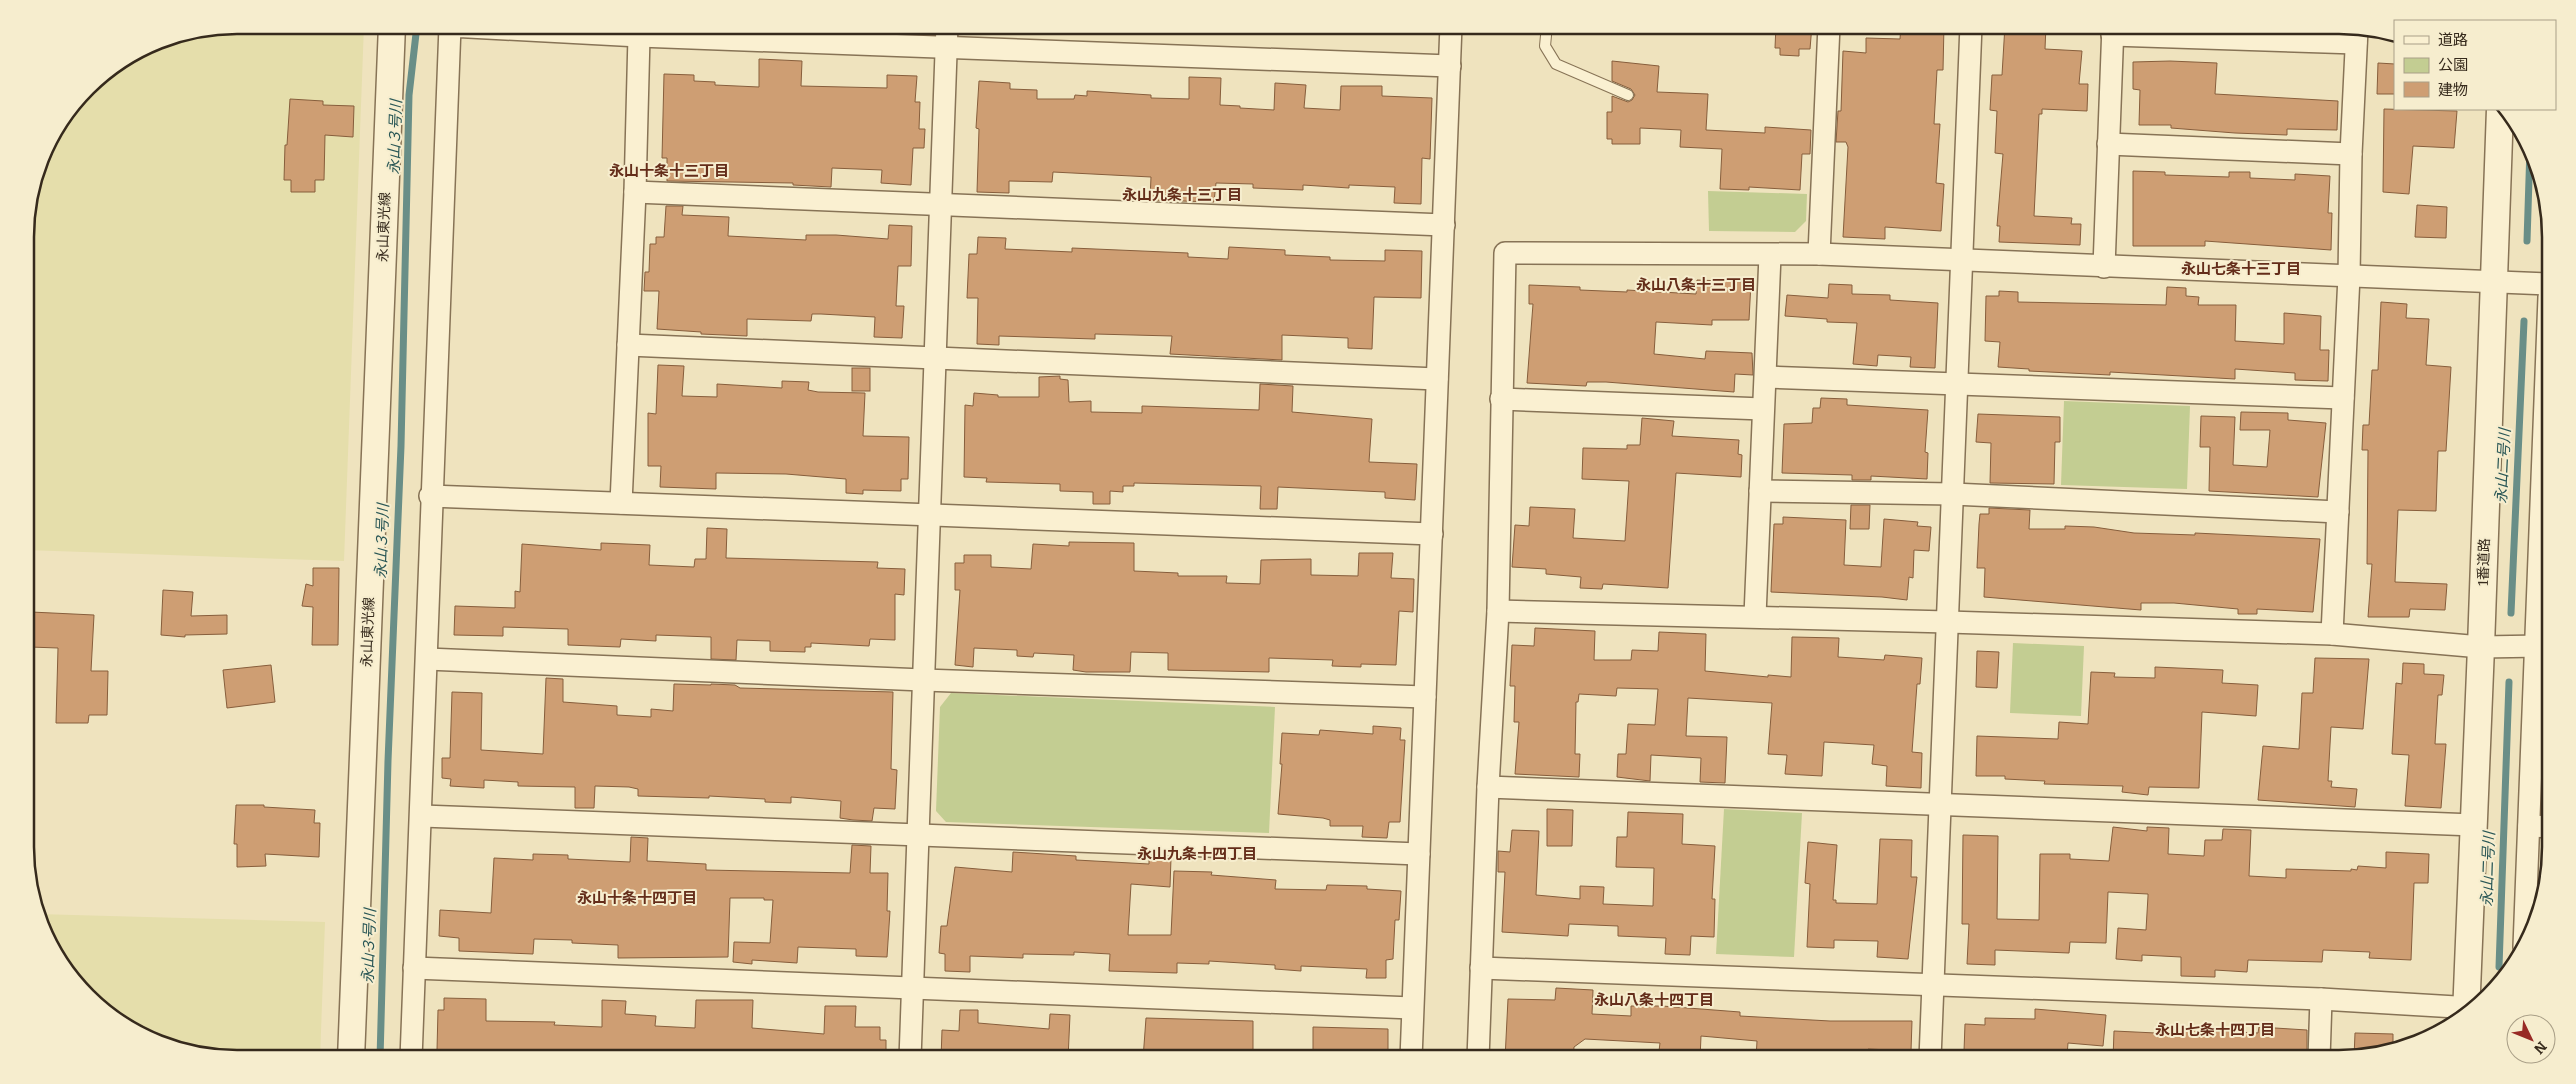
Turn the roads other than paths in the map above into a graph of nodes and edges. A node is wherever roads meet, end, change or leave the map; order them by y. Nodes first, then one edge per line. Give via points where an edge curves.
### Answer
1 (392, 34) edge
2 (450, 34) edge
3 (601, 34) edge
4 (947, 34) edge
5 (1451, 34) edge
6 (1547, 34) edge
7 (1829, 34) edge
8 (1971, 34) edge
9 (2112, 34) edge
10 (2275, 34) edge
11 (639, 36) junction
12 (2356, 36) edge
13 (946, 47) junction
14 (1450, 66) junction
15 (1628, 95) dead end
16 (2500, 113) edge
17 (2108, 144) junction
18 (2351, 154) junction
19 (635, 192) junction
20 (941, 206) junction
21 (1444, 225) junction
22 (1819, 254) junction
23 (1770, 255) junction
24 (1963, 260) junction
25 (2104, 268) junction
26 (2349, 276) junction
27 (2493, 282) junction
28 (2542, 284) edge
29 (628, 345) junction
30 (935, 357) junction
31 (1766, 377) junction
32 (1437, 379) junction
33 (1957, 384) junction
34 (2343, 398) junction
35 (1501, 399) junction
36 (1763, 409) junction
37 (1760, 491) junction
38 (1953, 494) junction
39 (430, 496) junction
40 (621, 502) junction
41 (2338, 512) junction
42 (928, 515) junction
43 (1432, 534) junction
44 (1498, 612) junction
45 (1755, 616) junction
46 (1948, 622) junction
47 (2332, 634) junction
48 (2542, 646) edge
49 (2482, 647) junction
50 (427, 658) junction
51 (2542, 659) edge
52 (923, 680) junction
53 (1425, 697) junction
54 (1488, 787) junction
55 (1939, 803) junction
56 (422, 816) junction
57 (2474, 825) junction
58 (2529, 826) junction
59 (2542, 827) edge
60 (918, 834) junction
61 (1419, 854) junction
62 (2525, 930) edge
63 (414, 968) junction
64 (1481, 968) junction
65 (1933, 985) junction
66 (912, 989) junction
67 (2321, 999) junction
68 (2468, 1004) edge
69 (1412, 1008) junction
70 (2461, 1009) edge
71 (351, 1050) edge
72 (411, 1050) edge
73 (910, 1050) edge
74 (1411, 1050) edge
75 (1478, 1050) edge
76 (1930, 1050) edge
77 (2319, 1050) edge

1 - 71 street, 永山東光線
2 - 39 street
3 - 11 street
4 - 13 street
5 - 14 street
6 - 15 lane via 1546,46 1556,64
7 - 22 street
8 - 24 street
9 - 17 street
10 - 12 street
11 - 13 street
11 - 19 street
12 - 18 street
13 - 14 street
13 - 20 street
14 - 21 street
16 - 27 street, 1番道路
17 - 18 street
17 - 25 street
18 - 26 street
19 - 20 street
19 - 29 street
20 - 21 street
20 - 30 street
21 - 32 street
22 - 23 street
22 - 24 street
23 - 31 street
23 - 35 street via 1505,253
24 - 25 street
24 - 33 street
25 - 26 street
26 - 27 street
26 - 34 street
27 - 28 street
27 - 49 street, 1番道路
29 - 30 street
29 - 40 street
30 - 32 street
30 - 42 street
31 - 33 street
31 - 36 street
32 - 43 street
33 - 34 street
33 - 38 street
34 - 41 street
35 - 36 street
35 - 44 street
36 - 37 street
37 - 38 street
37 - 45 street
38 - 41 street
38 - 46 street
39 - 40 street
39 - 50 street
40 - 42 street
41 - 47 street
42 - 43 street
42 - 52 street
43 - 53 street
44 - 45 street
44 - 54 street
45 - 46 street
46 - 47 street
46 - 55 street
47 - 49 street
48 - 49 street
49 - 57 street, 1番道路
50 - 52 street
50 - 56 street
51 - 58 street
52 - 53 street
52 - 60 street
53 - 61 street
54 - 55 street
54 - 64 street
55 - 57 street
55 - 65 street
56 - 60 street
56 - 63 street
57 - 68 street, 1番道路
58 - 59 street
58 - 62 street
60 - 61 street
60 - 66 street
61 - 69 street
63 - 66 street
63 - 72 street
64 - 65 street
64 - 75 street
65 - 67 street
65 - 76 street
66 - 69 street
66 - 73 street
67 - 70 street
67 - 77 street
69 - 74 street

